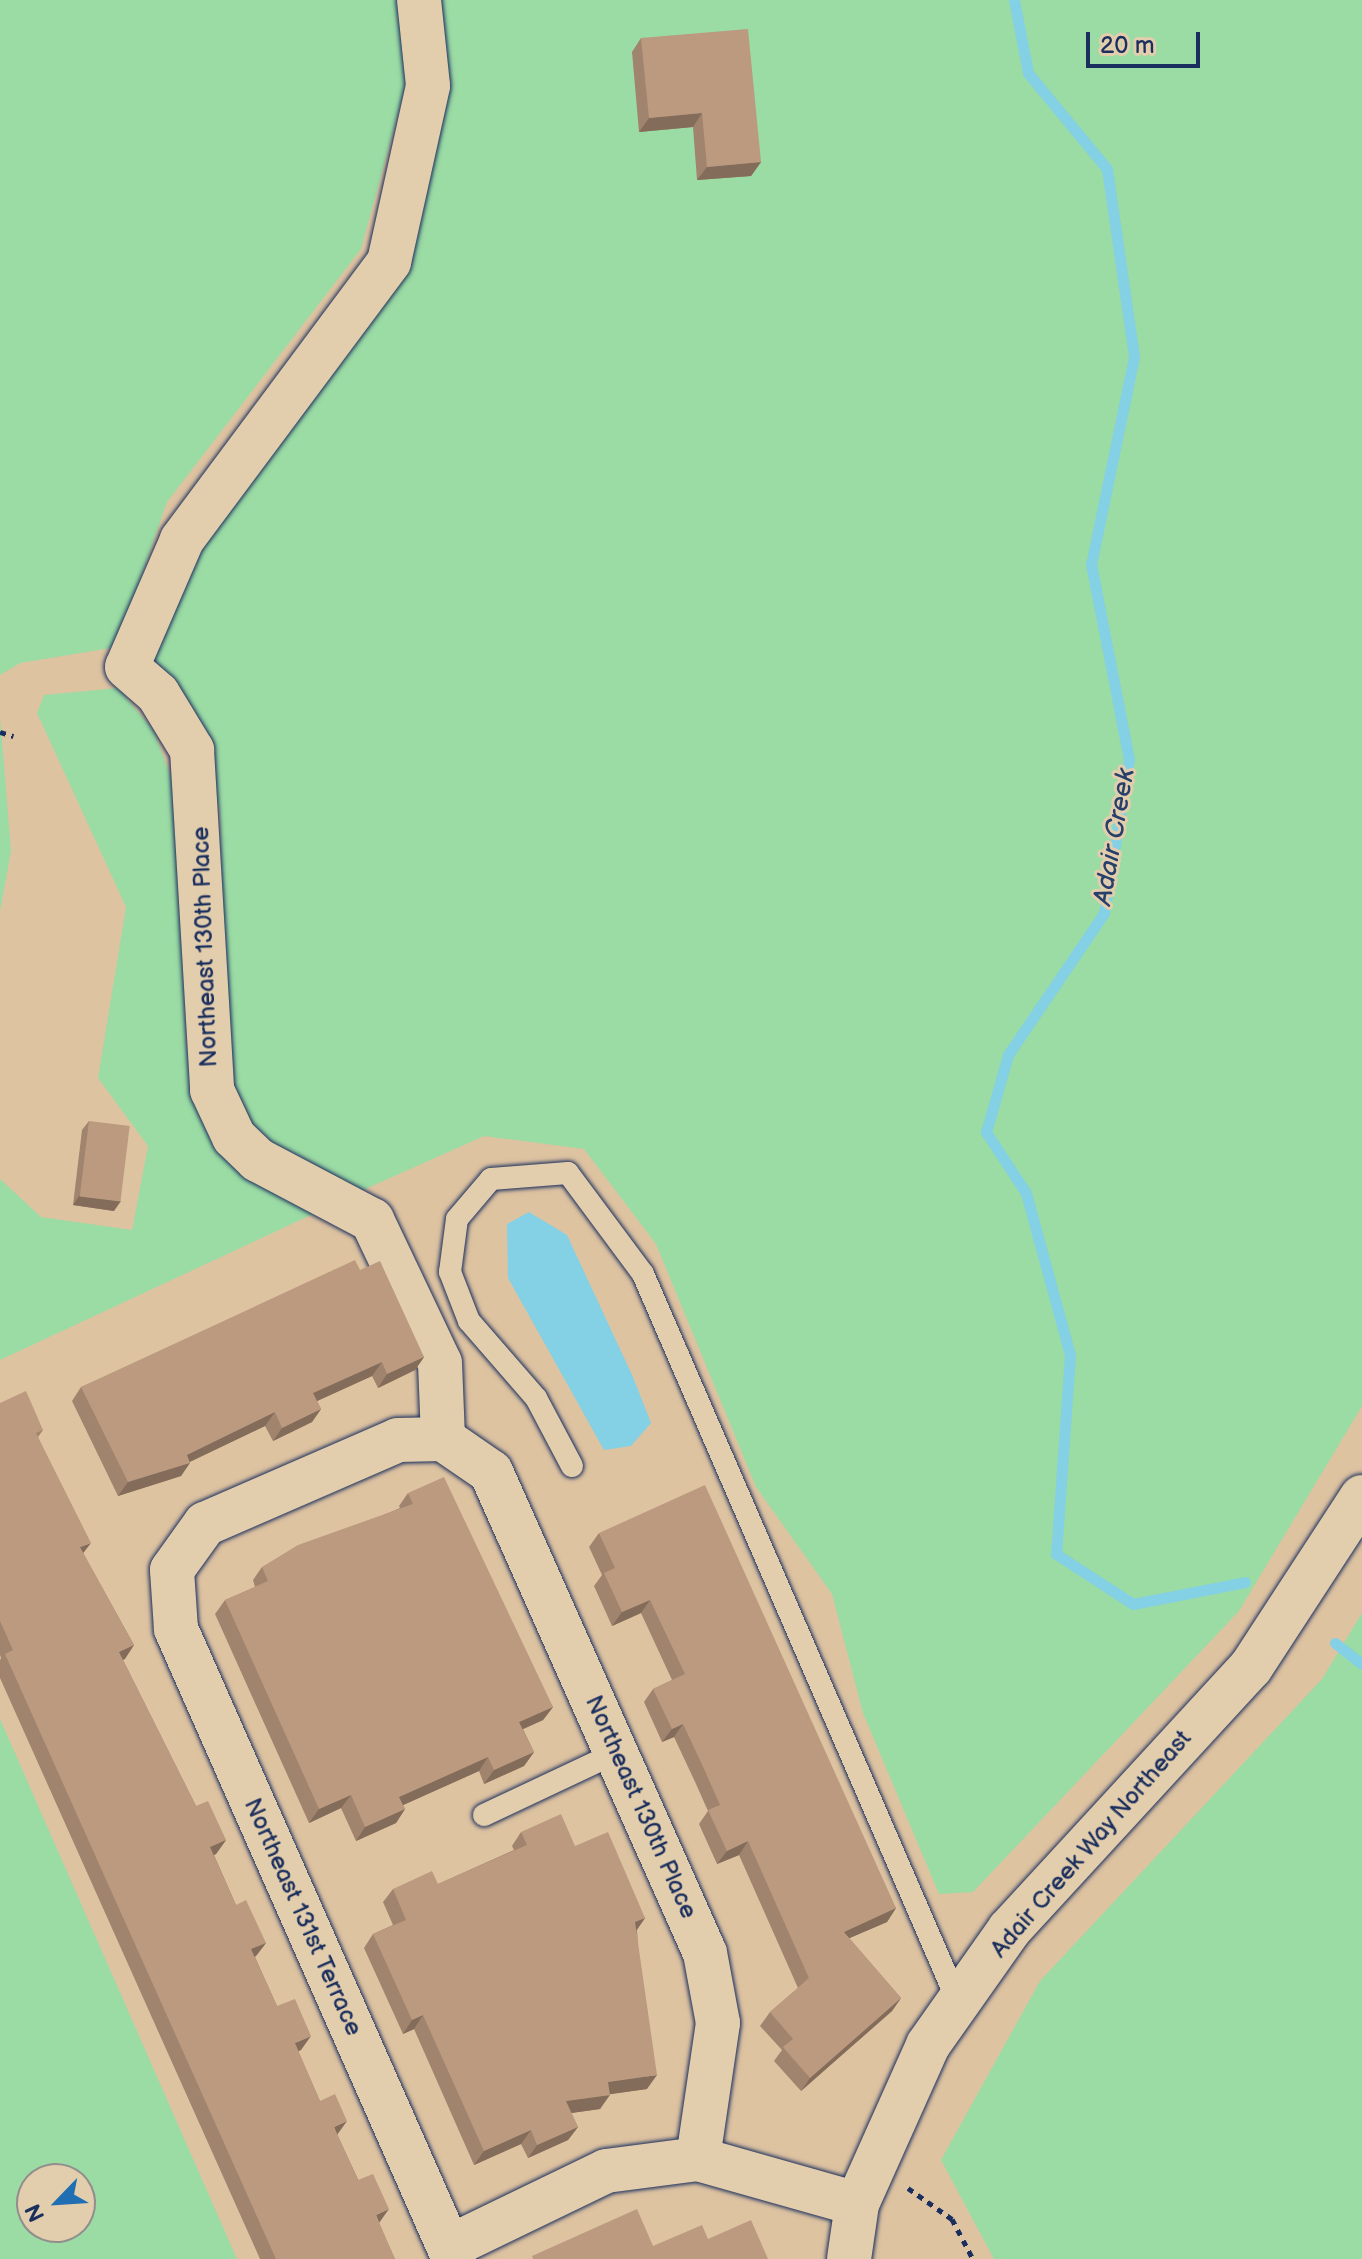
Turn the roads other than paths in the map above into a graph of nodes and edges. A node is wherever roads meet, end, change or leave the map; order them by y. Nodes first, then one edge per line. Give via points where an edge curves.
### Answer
1 (419, 0) edge
2 (443, 1439) junction
3 (572, 1466) dead end
4 (1362, 1497) edge
5 (616, 1753) junction
6 (484, 1815) dead end
7 (958, 2002) junction
8 (698, 2159) junction
9 (857, 2204) junction
10 (452, 2253) edge
11 (849, 2259) edge

1 - 2 street, Northeast 130th Place via 428,86 389,262 182,540 127,667 158,694 192,750 212,1090 234,1137 258,1160 372,1220 440,1363
2 - 5 street, Northeast 130th Place via 491,1472
2 - 10 street, Northeast 131st Terrace via 398,1440 205,1524 172,1570 176,1629
3 - 7 lane via 536,1398 469,1321 450,1272 457,1219 491,1179 568,1173 643,1274
4 - 7 street, Adair Creek Way Northeast via 1251,1667 1009,1930
5 - 6 lane
5 - 8 street, Northeast 130th Place via 705,1953 718,2023
7 - 9 street, Adair Creek Way Northeast via 928,2045
8 - 9 street
8 - 10 street via 606,2171
9 - 11 street, Adair Creek Way Northeast

